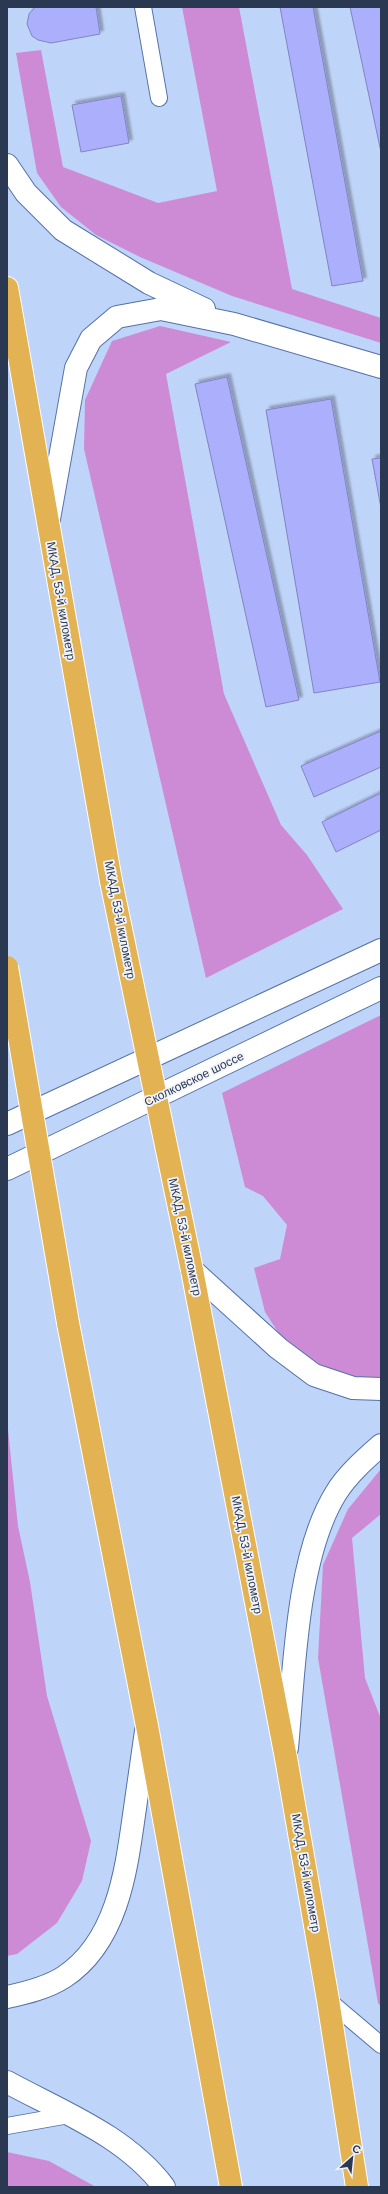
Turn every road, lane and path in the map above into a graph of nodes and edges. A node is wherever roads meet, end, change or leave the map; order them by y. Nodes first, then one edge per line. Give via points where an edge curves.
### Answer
1 (143, 7) edge
2 (160, 98) dead end
3 (7, 165) edge
4 (7, 288) edge
5 (234, 324) junction
6 (381, 367) edge
7 (48, 526) junction
8 (381, 950) edge
9 (7, 967) edge
10 (379, 990) edge
11 (7, 1124) edge
12 (7, 1169) edge
13 (192, 1270) junction
14 (381, 1389) edge
15 (381, 1445) edge
16 (147, 1726) junction
17 (286, 1758) junction
18 (7, 1997) edge
19 (328, 2000) junction
20 (381, 2045) edge
21 (7, 2082) edge
22 (69, 2115) junction
23 (7, 2126) edge
24 (164, 2187) edge
25 (231, 2187) edge
26 (357, 2187) edge

1 - 2 lane
3 - 5 main road via 26,193 63,230 149,282
4 - 7 highway, МКАД, 53-й километр
5 - 6 main road
5 - 7 main road via 161,309 117,317 91,339 76,368
7 - 13 highway, МКАД, 53-й километр, bridge via 111,881
8 - 11 main road
9 - 16 highway, bridge via 68,1323
10 - 12 main road, Сколковское шоссе
13 - 14 main road via 278,1348 314,1375 353,1388
13 - 17 highway, МКАД, 53-й километр
15 - 17 main road via 360,1463 336,1493 319,1531 305,1581
16 - 18 main road via 125,1877 108,1924 90,1953 64,1976 30,1992
16 - 25 highway
17 - 19 highway, МКАД, 53-й километр
19 - 20 lane
19 - 26 highway, МКАД, 53-й километр
21 - 22 main road
22 - 23 lane
22 - 24 main road via 118,2142 156,2175

